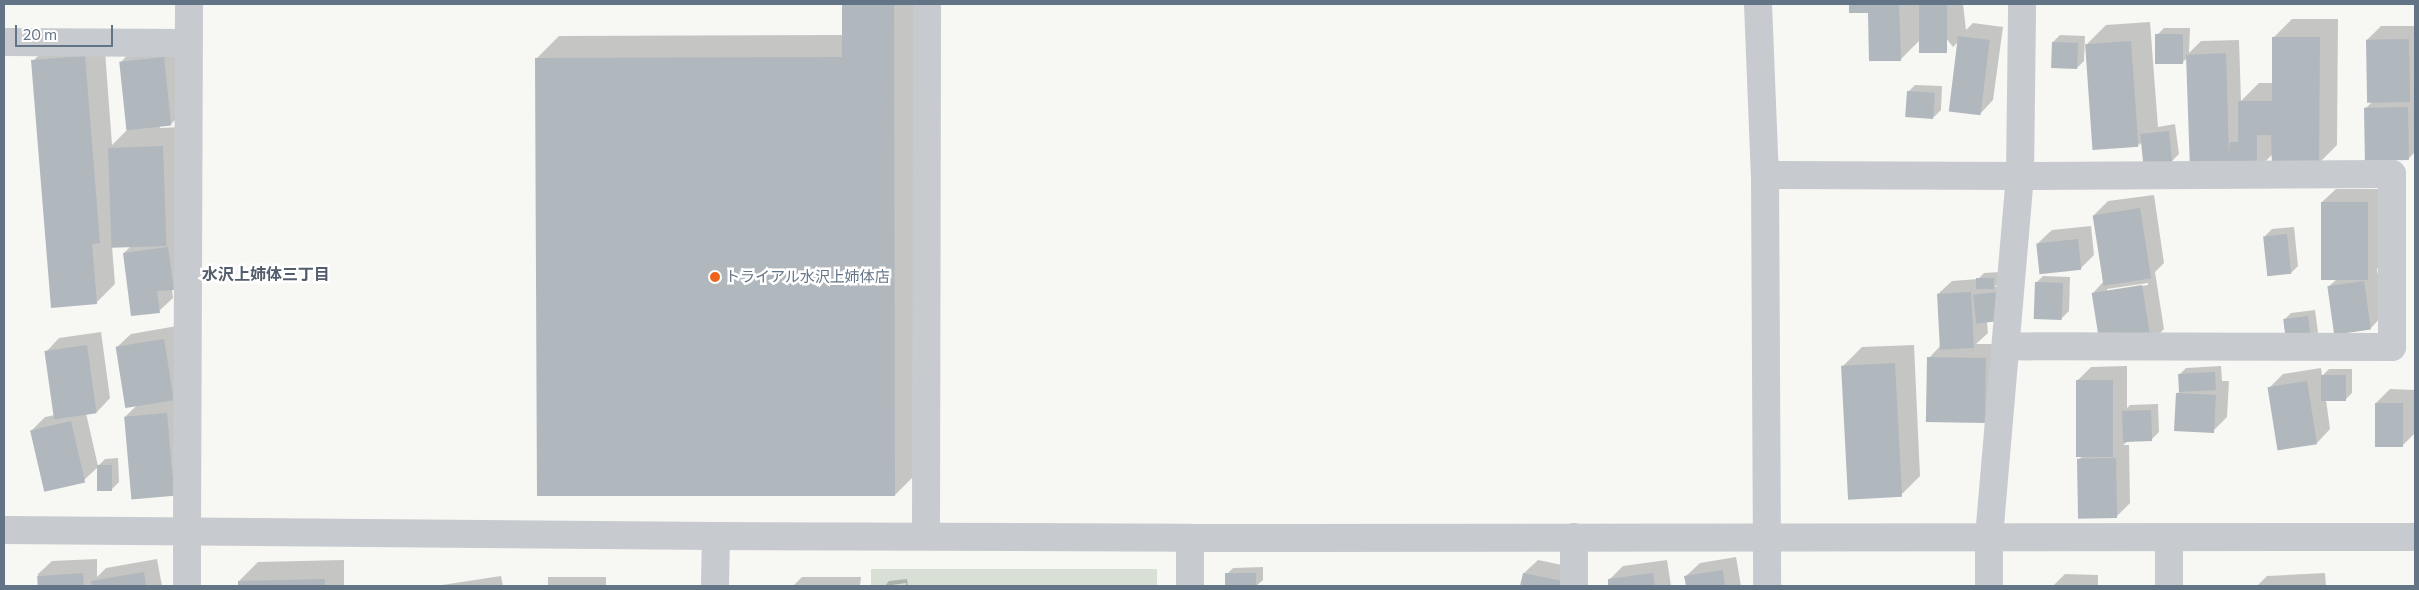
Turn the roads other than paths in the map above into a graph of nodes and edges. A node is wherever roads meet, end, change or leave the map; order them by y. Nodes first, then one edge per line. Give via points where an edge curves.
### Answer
1 (189, 4) edge
2 (927, 4) edge
3 (1758, 4) edge
4 (2022, 4) edge
5 (4, 42) edge
6 (188, 43) junction
7 (1764, 175) junction
8 (2020, 176) junction
9 (2007, 346) junction
10 (4, 530) edge
11 (187, 530) junction
12 (716, 536) junction
13 (926, 536) junction
14 (1574, 537) junction
15 (1766, 537) junction
16 (1989, 537) junction
17 (2415, 537) edge
18 (1190, 538) junction
19 (2169, 538) junction
20 (187, 586) edge
21 (716, 586) edge
22 (1190, 586) edge
23 (1574, 586) edge
24 (1767, 586) edge
25 (1989, 586) edge
26 (2169, 586) edge

1 - 6 street
2 - 13 street
3 - 7 street
4 - 8 street
5 - 6 street
6 - 11 street
7 - 8 street
7 - 15 street
8 - 9 street
8 - 9 street via 2392,174 2392,347
9 - 16 street
10 - 11 street
11 - 12 street
11 - 20 street
12 - 13 street
12 - 21 street
13 - 18 street
14 - 15 street
14 - 18 street
14 - 23 street
15 - 16 street
15 - 24 street
16 - 19 street
16 - 25 street
17 - 19 street
18 - 22 street
19 - 26 street

